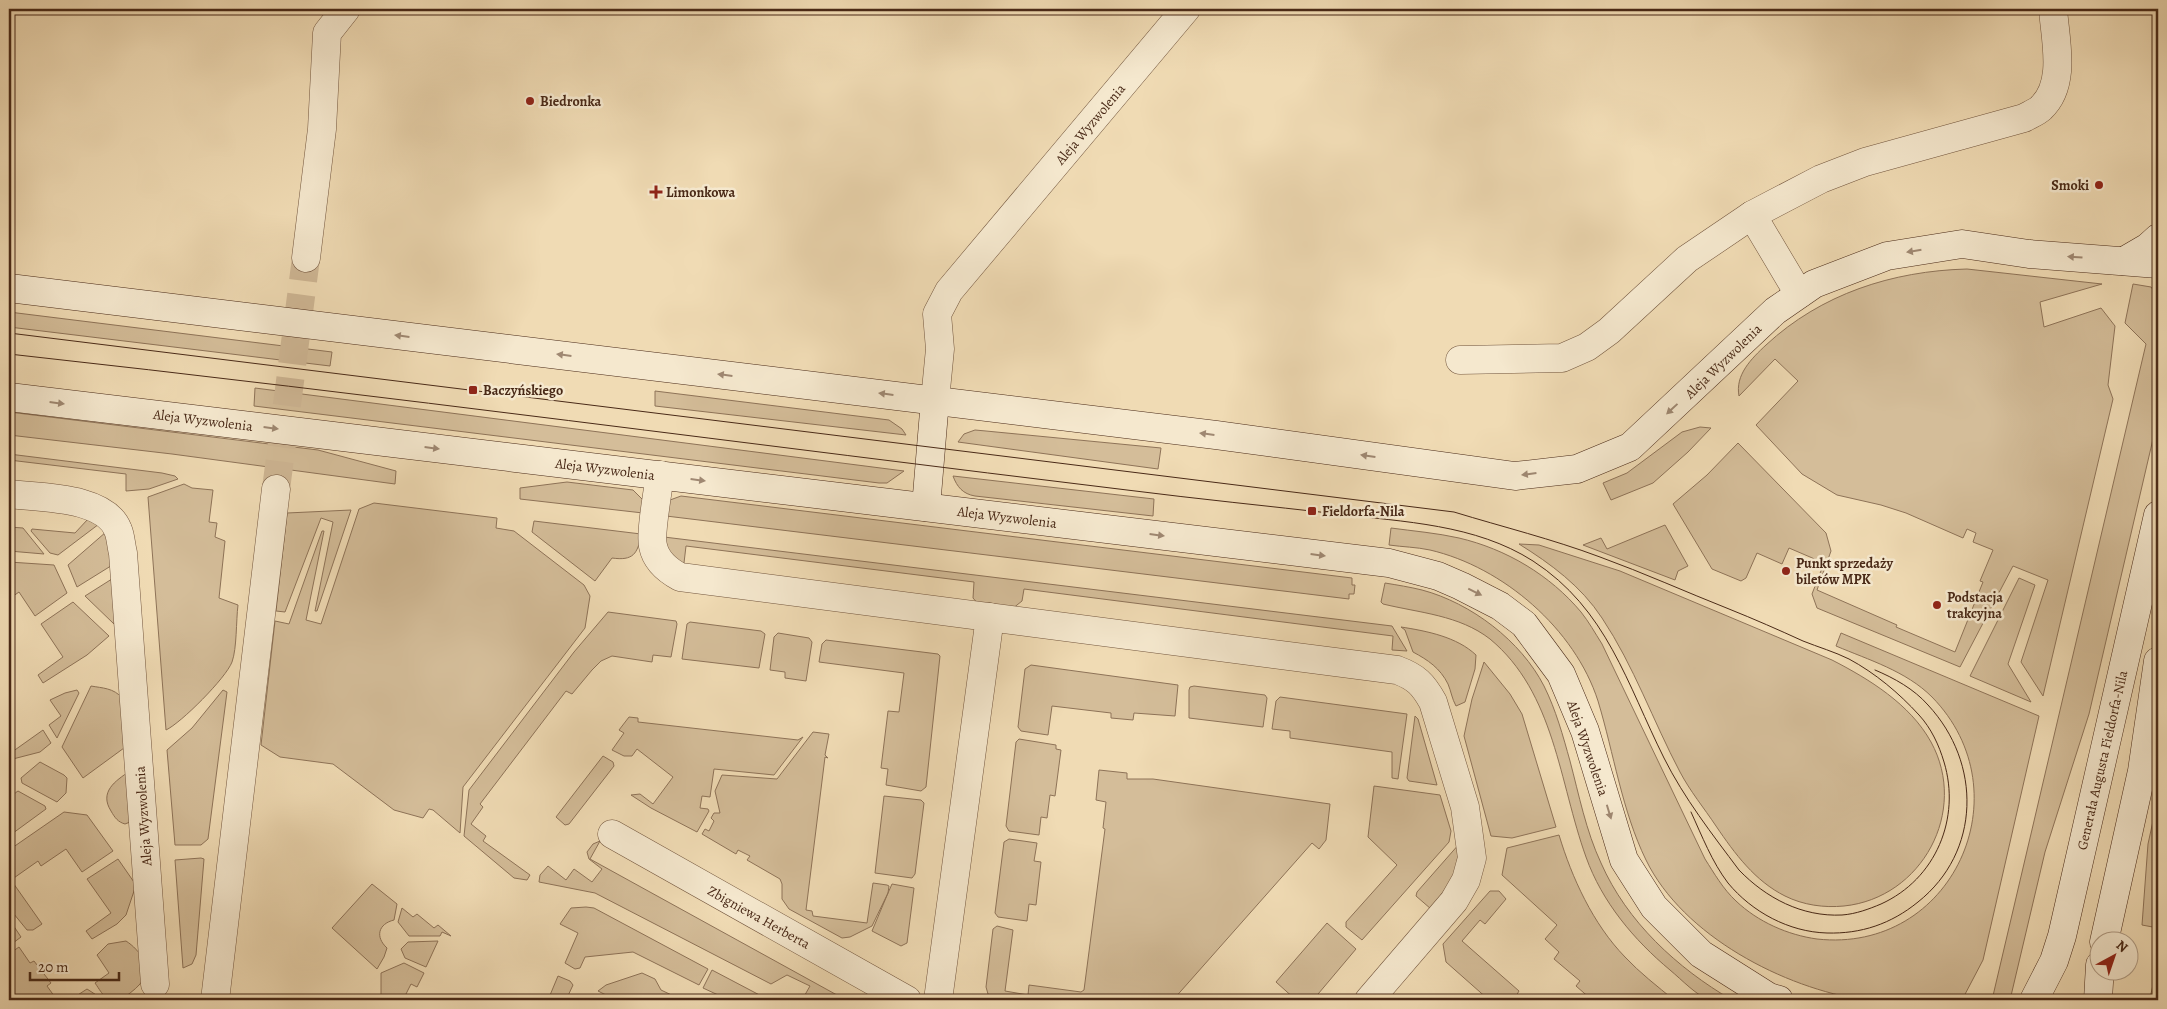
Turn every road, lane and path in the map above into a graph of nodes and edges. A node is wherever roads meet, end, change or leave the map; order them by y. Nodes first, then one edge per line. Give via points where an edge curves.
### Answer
1 (346, 9) edge
2 (1186, 9) edge
3 (2053, 9) edge
4 (1752, 215) junction
5 (2158, 238) edge
6 (306, 258) tunnel mouth
7 (2124, 261) junction
8 (2158, 264) edge
9 (9, 288) edge
10 (1799, 294) junction
11 (1460, 360) dead end
12 (9, 397) edge
13 (935, 400) junction
14 (660, 475) junction
15 (276, 489) tunnel mouth
16 (9, 494) edge
17 (926, 508) junction
18 (2158, 515) edge
19 (990, 617) junction
20 (2158, 661) edge
21 (612, 834) dead end
22 (2106, 932) edge
23 (2099, 982) edge
24 (155, 984) dead end
25 (215, 1000) edge
26 (907, 1000) edge
27 (938, 1000) edge
28 (1370, 1000) edge
29 (1779, 1000) edge
30 (2034, 1000) edge
31 (2098, 1000) edge

1 - 6 main road via 327,33 322,129
2 - 13 main road, Aleja Wyzwolenia via 949,291 937,314 940,349
3 - 4 main road via 2057,70 2054,88 2041,108 2024,118 1865,162 1821,179
4 - 10 main road
4 - 11 main road via 1688,259 1587,347 1562,358
5 - 7 main road
7 - 8 main road, Aleja Wyzwolenia
7 -> 10 main road, Aleja Wyzwolenia via 2029,254 1962,244 1887,256 1814,284
13 -> 9 main road, Aleja Wyzwolenia
10 -> 13 main road, Aleja Wyzwolenia via 1775,311 1630,447 1577,469 1515,476
12 -> 14 main road, Aleja Wyzwolenia
13 - 17 main road
14 -> 17 main road, Aleja Wyzwolenia
14 - 19 main road via 652,544 658,559 680,577
15 - 25 main road
16 - 24 main road, Aleja Wyzwolenia via 77,502 102,510 118,529 123,553
17 -> 29 main road, Aleja Wyzwolenia via 1389,563 1438,576 1500,606 1524,624 1561,674 1585,731 1624,860 1654,907 1701,954
18 - 30 main road, Generała Augusta Fieldorfa-Nila via 2062,936 2054,961
19 - 27 main road
19 - 28 main road via 1397,670 1412,676 1425,688 1433,702 1465,807 1472,858 1466,880 1454,900
20 - 22 main road via 2142,770
21 - 26 main road, Zbigniewa Herberta
23 - 31 main road

